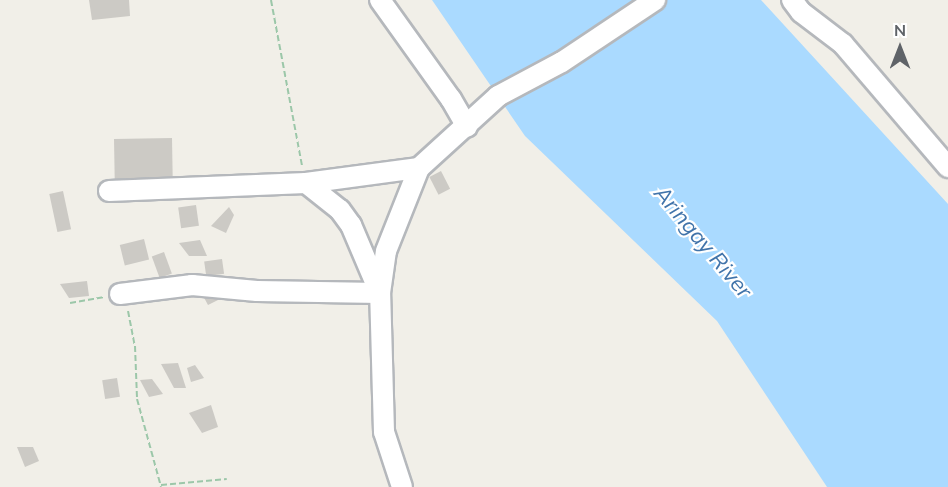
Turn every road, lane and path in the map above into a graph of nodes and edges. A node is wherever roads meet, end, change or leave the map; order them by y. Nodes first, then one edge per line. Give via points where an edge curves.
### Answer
1 (271, 0) edge
2 (380, 0) edge
3 (656, 0) edge
4 (792, 0) edge
5 (467, 127) junction
6 (948, 167) edge
7 (419, 168) junction
8 (306, 183) junction
9 (109, 191) dead end
10 (380, 293) junction
11 (120, 294) junction
12 (70, 303) dead end
13 (227, 478) dead end
14 (161, 486) edge
15 (402, 487) edge

1 - 8 path
2 - 5 street
3 - 5 street via 562,62 498,96
4 - 6 street via 801,12 843,44
5 - 7 street
7 - 8 street
7 - 10 street via 386,251
8 - 9 street
8 - 10 street via 340,210 351,225
10 - 11 street via 257,291 192,285
10 - 15 street via 384,432
11 - 12 path
11 - 14 path via 131,318 137,399
13 - 14 path

